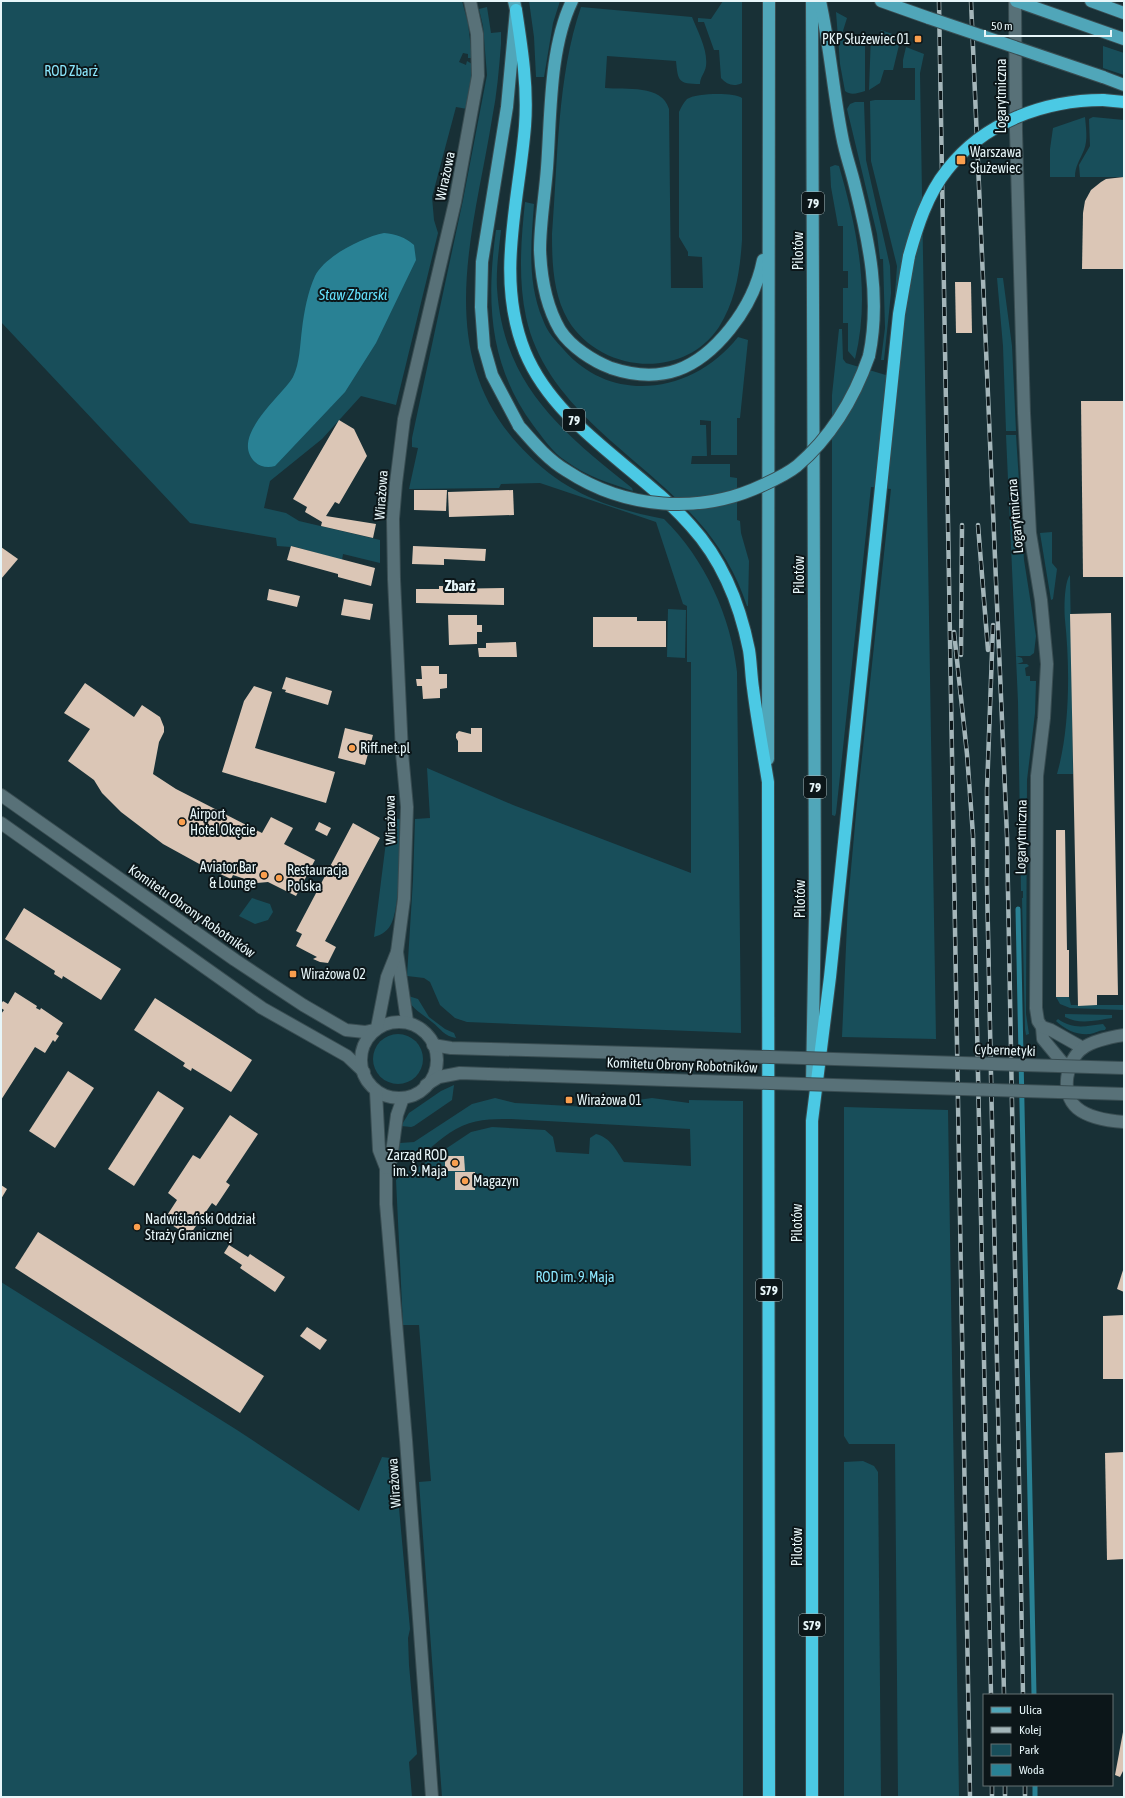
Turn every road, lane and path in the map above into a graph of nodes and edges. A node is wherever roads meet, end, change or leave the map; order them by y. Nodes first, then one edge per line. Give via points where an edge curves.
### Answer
1 (470, 1) edge
2 (572, 1) edge
3 (769, 1) edge
4 (812, 1) edge
5 (820, 1) edge
6 (881, 1) edge
7 (1015, 1) edge
8 (1091, 1) edge
9 (515, 6) edge
10 (1124, 13) edge
11 (1124, 40) edge
12 (1124, 85) edge
13 (1124, 102) edge
14 (768, 240) junction
15 (768, 782) junction
16 (1, 795) edge
17 (1, 823) edge
18 (397, 952) junction
19 (407, 1021) junction
20 (1042, 1027) junction
21 (376, 1029) junction
22 (1124, 1035) edge
23 (433, 1045) junction
24 (1083, 1048) junction
25 (939, 1063) joint
26 (1070, 1066) junction
27 (1124, 1068) edge
28 (364, 1072) junction
29 (426, 1086) junction
30 (376, 1090) junction
31 (1124, 1094) edge
32 (403, 1098) junction
33 (812, 1121) junction
34 (1124, 1122) edge
35 (386, 1168) junction
36 (432, 1797) edge
37 (770, 1797) edge
38 (812, 1797) edge

1 - 18 street, Wirażowa via 479,48 478,76 465,154 404,419 396,476 393,519 394,579 407,807 404,899
2 - 14 main road via 554,68 540,250 550,310 561,332 578,350 603,365 630,374 659,374 684,368 703,358 716,347 740,317 762,269
3 - 14 main road, Pilotów
4 - 33 main road, Pilotów / 79 via 815,912
5 - 9 main road, bridge via 828,37 842,137 872,268 875,307 869,356 862,377 846,408 825,438 796,467 733,497 689,504 660,503 624,497 565,470 518,426 492,375 484,347 481,307 482,262 507,106
6 - 12 main road, bridge
7 - 11 main road
7 - 20 street, Logarytmiczna via 1024,414 1030,534 1041,600 1047,664 1036,791 1035,997 1036,1013
8 - 10 main road
9 - 15 highway, 79 via 526,82 525,126 512,219 510,290 515,321 525,352 539,378 563,410 690,525 727,579 749,651
13 - 33 highway, bridge via 1103,100 1064,103 1018,116 985,136 947,170 937,185 917,229 909,256 899,314 830,977
14 - 15 main road, Pilotów
15 - 37 highway, Pilotów / S79
16 - 21 street, Komitetu Obrony Robotników via 303,1006 346,1030 365,1032
17 - 28 street via 210,972 275,1015 347,1056
18 - 19 street, Wirażowa
18 - 21 street, Wirażowa via 387,978
19 - 21 street via 392,1022
19 - 23 street via 420,1027
20 - 24 street
20 - 26 street, Logarytmiczna via 1043,1039 1062,1062
21 - 28 street via 364,1047
22 - 24 street via 1113,1036
23 - 25 street, Komitetu Obrony Robotników, bridge via 451,1048
23 - 29 street via 435,1066
24 - 26 street
25 - 27 street, Cybernetyki, bridge
26 - 34 street via 1067,1085 1075,1106 1087,1114
28 - 30 street
29 - 31 street, Komitetu Obrony Robotników, bridge via 439,1077 460,1074
29 - 32 street
30 - 32 street via 388,1096
30 - 35 street, Wirażowa via 379,1150
32 - 35 street, Wirażowa via 397,1115 391,1160
33 - 38 highway, Pilotów / S79
35 - 36 street, Wirażowa via 386,1204

